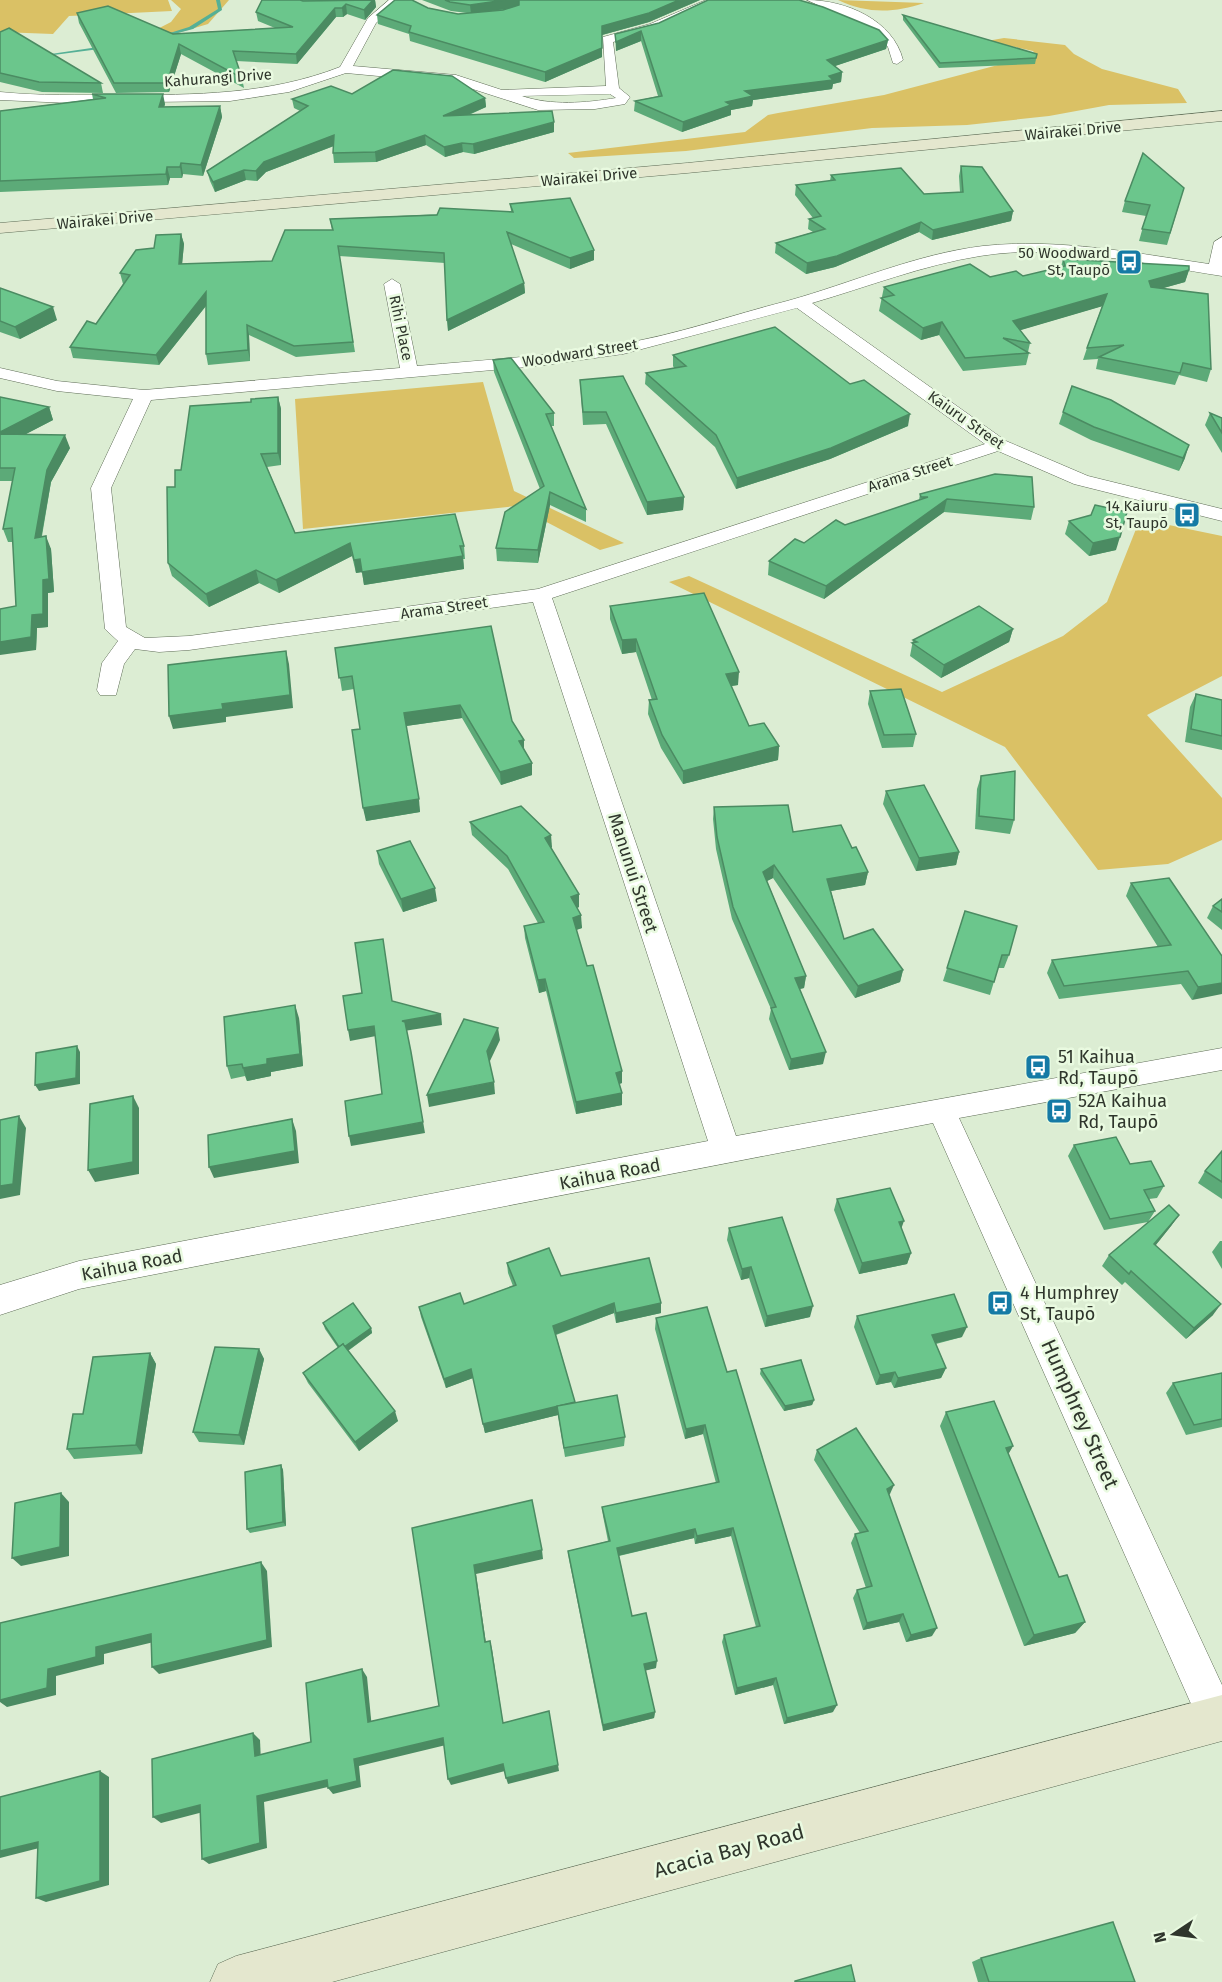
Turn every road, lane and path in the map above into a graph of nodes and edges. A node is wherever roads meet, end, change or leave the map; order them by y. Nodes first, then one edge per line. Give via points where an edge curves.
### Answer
1 (716, 0) edge
2 (813, 0) edge
3 (395, 1) edge
4 (371, 2) edge
5 (897, 60) dead end
6 (345, 69) junction
7 (0, 96) edge
8 (1222, 114) edge
9 (0, 228) edge
10 (1222, 242) edge
11 (1219, 270) edge
12 (392, 284) dead end
13 (800, 302) junction
14 (0, 373) edge
15 (410, 373) junction
16 (144, 395) junction
17 (999, 445) junction
18 (1222, 515) edge
19 (541, 595) junction
20 (129, 642) junction
21 (108, 690) dead end
22 (1222, 1059) edge
23 (942, 1110) junction
24 (726, 1151) junction
25 (0, 1300) edge
26 (1220, 1719) edge
27 (236, 1982) edge

1 - 6 street via 654,27 607,40 613,90 624,97 612,103 554,107 524,103 506,93 456,79
2 - 5 street via 872,22 896,51
3 - 4 street
3 - 6 street via 378,11
6 - 7 street, Kahurangi Drive via 305,85 250,94 144,99
8 - 9 main road, Wairakei Drive via 687,168
10 - 11 street
11 - 13 street, Woodward Street via 1091,251 1018,248 935,261
12 - 15 street, Rihi Place
13 - 15 street, Woodward Street via 624,349
13 - 17 street, Kaiuru Street
14 - 16 street, Woodward Street via 57,386
15 - 16 street, Woodward Street
16 - 20 street via 101,488 116,629
17 - 18 street, Kaiuru Street via 1082,480
17 - 19 street, Arama Street
19 - 20 street, Arama Street via 189,643 149,646
19 - 24 street, Manunui Street
20 - 21 street via 113,663
22 - 23 street, Kaihua Road
23 - 24 street, Kaihua Road
23 - 26 street, Humphrey Street
24 - 25 street, Kaihua Road via 79,1275
26 - 27 main road, Acacia Bay Road

